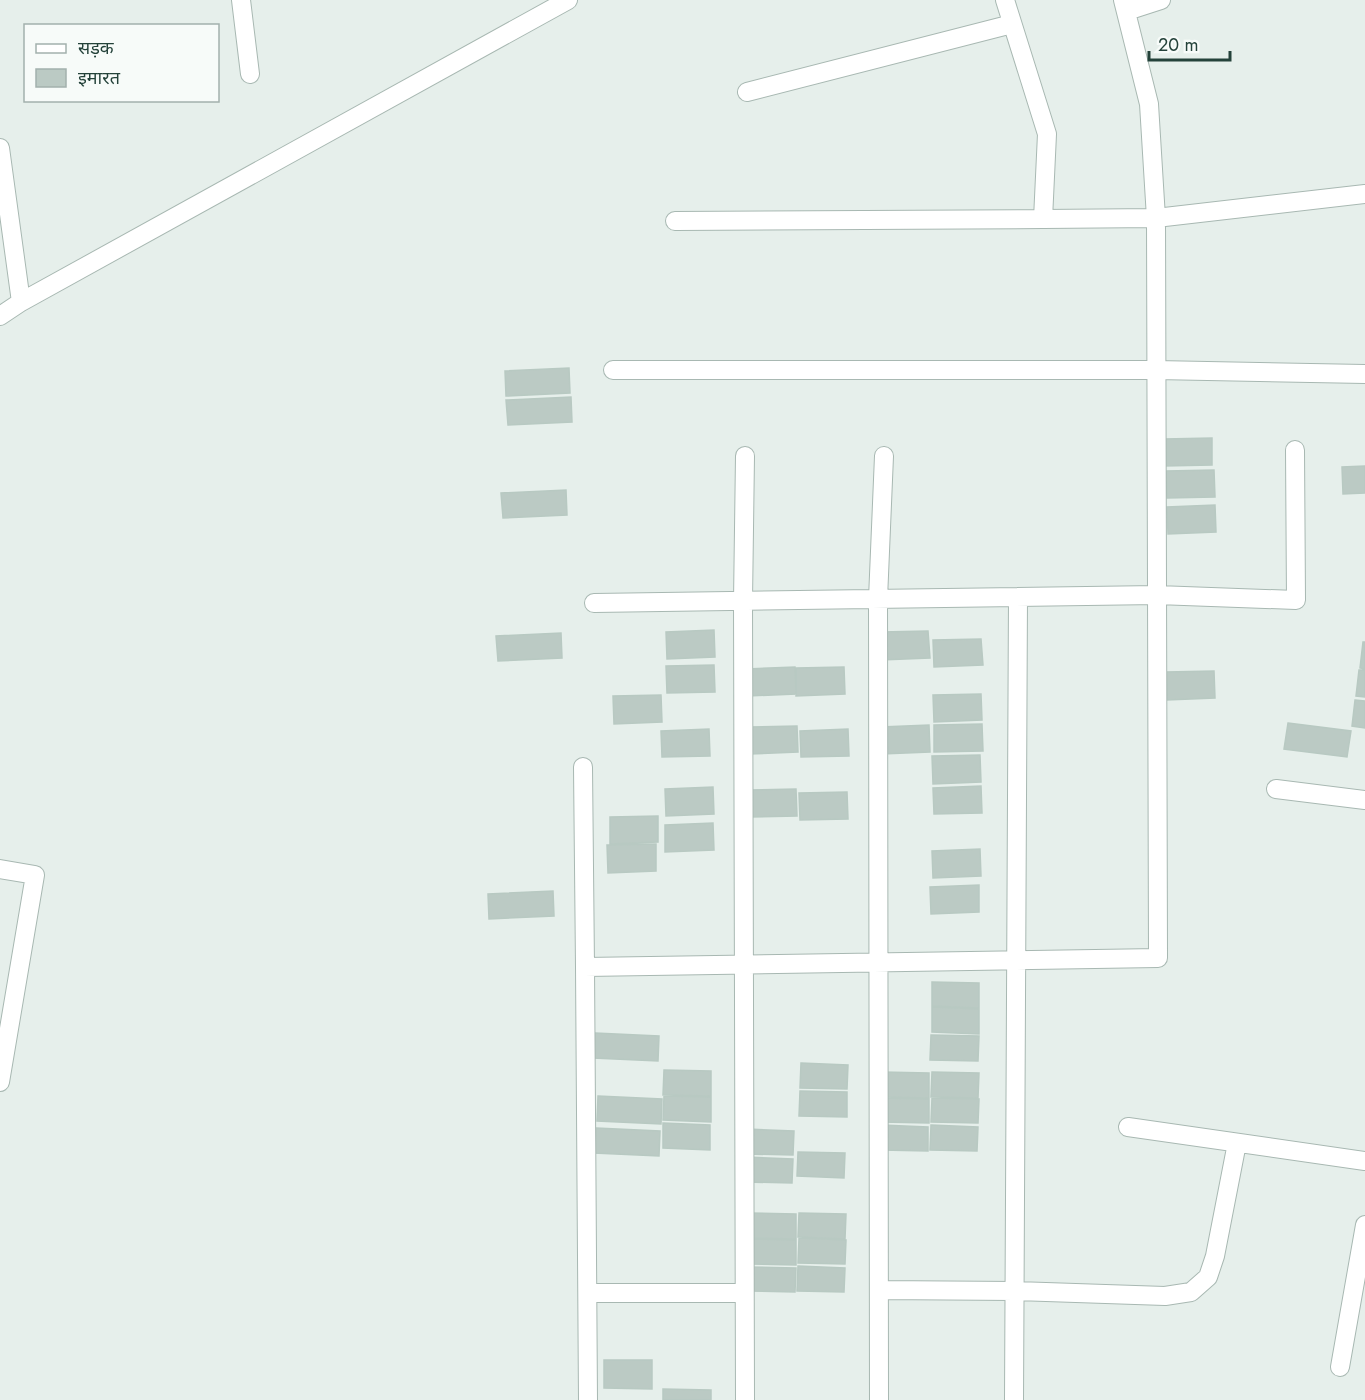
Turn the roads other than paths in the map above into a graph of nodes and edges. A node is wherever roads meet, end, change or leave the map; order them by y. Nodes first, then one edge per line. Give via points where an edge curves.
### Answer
1 (241, 0) edge
2 (568, 0) edge
3 (1005, 0) edge
4 (1161, 0) edge
5 (1125, 6) edge
6 (1012, 24) junction
7 (250, 74) dead end
8 (747, 92) dead end
9 (0, 148) edge
10 (1365, 194) edge
11 (1156, 218) junction
12 (1042, 219) junction
13 (675, 221) dead end
14 (21, 302) junction
15 (0, 316) edge
16 (613, 370) dead end
17 (1156, 370) junction
18 (1365, 374) edge
19 (1295, 450) dead end
20 (746, 456) dead end
21 (884, 456) dead end
22 (1157, 596) junction
23 (1018, 597) junction
24 (878, 599) junction
25 (743, 601) junction
26 (594, 603) dead end
27 (583, 767) dead end
28 (1276, 789) dead end
29 (1365, 800) edge
30 (0, 868) edge
31 (1015, 960) junction
32 (878, 962) junction
33 (743, 965) junction
34 (585, 967) junction
35 (0, 1082) edge
36 (1128, 1126) dead end
37 (1237, 1143) junction
38 (1365, 1161) edge
39 (1365, 1225) edge
40 (879, 1290) junction
41 (1015, 1291) junction
42 (588, 1293) junction
43 (744, 1293) junction
44 (1340, 1367) dead end
45 (588, 1400) edge
46 (745, 1400) edge
47 (879, 1400) edge
48 (1014, 1400) edge

1 - 7 street
2 - 14 street
3 - 6 street
4 - 5 street
5 - 11 street via 1149,104
6 - 8 street
6 - 12 street via 1047,134
9 - 14 street
10 - 11 street
11 - 12 street
11 - 17 street
12 - 13 street
14 - 15 street
16 - 17 street
17 - 18 street
17 - 22 street
19 - 22 street via 1296,600
20 - 25 street
21 - 24 street
22 - 23 street
22 - 31 street via 1158,958
23 - 24 street
23 - 31 street
24 - 25 street
24 - 32 street
25 - 26 street
25 - 33 street
27 - 34 street
28 - 29 street
30 - 35 street via 35,875
31 - 32 street
31 - 41 street
32 - 33 street
32 - 40 street
33 - 34 street
33 - 43 street
34 - 42 street
36 - 37 street
37 - 38 street
37 - 41 street via 1215,1256 1208,1277 1191,1292 1165,1296
39 - 44 street
40 - 41 street
40 - 47 street
41 - 48 street
42 - 43 street
42 - 45 street
43 - 46 street

